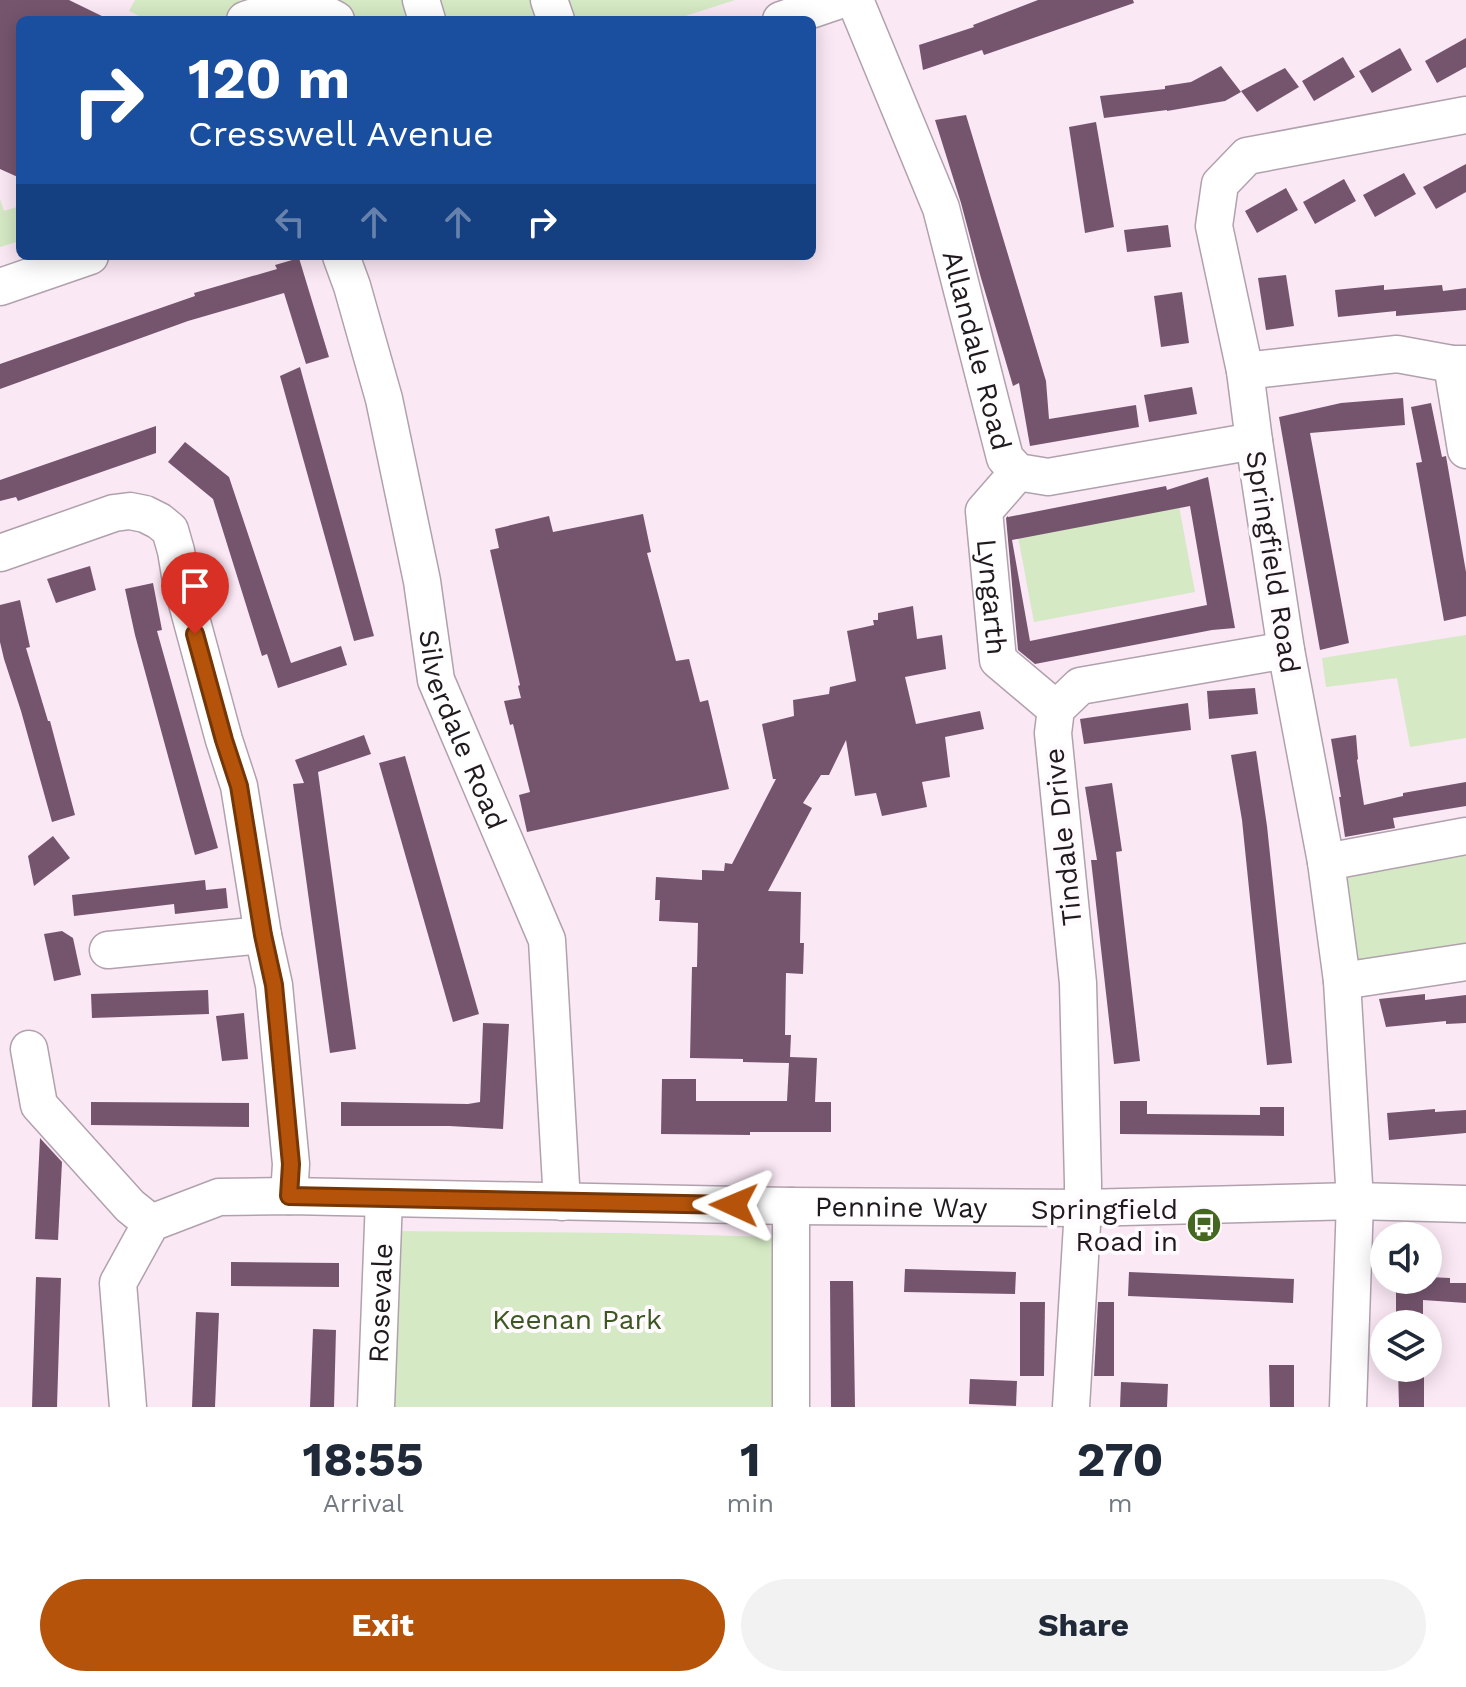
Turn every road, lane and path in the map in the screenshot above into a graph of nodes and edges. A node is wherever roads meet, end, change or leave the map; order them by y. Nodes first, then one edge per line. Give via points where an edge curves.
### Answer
1 (840, 0) edge
2 (855, 0) edge
3 (256, 16) edge
4 (330, 16) edge
5 (793, 16) edge
6 (1466, 115) edge
7 (78, 260) edge
8 (342, 260) edge
9 (0, 287) edge
10 (1459, 364) edge
11 (1245, 371) junction
12 (1254, 441) junction
13 (1466, 450) edge
14 (1018, 472) junction
15 (0, 553) edge
16 (1286, 650) junction
17 (1056, 709) junction
18 (1466, 836) edge
19 (1326, 862) junction
20 (263, 935) junction
21 (108, 950) dead end
22 (1466, 962) edge
23 (1342, 981) junction
24 (29, 1049) dead end
25 (289, 1196) junction
26 (384, 1199) junction
27 (1355, 1201) junction
28 (562, 1202) junction
29 (1466, 1204) edge
30 (791, 1206) junction
31 (1083, 1208) junction
32 (151, 1223) junction
33 (128, 1407) edge
34 (376, 1407) edge
35 (791, 1407) edge
36 (1071, 1407) edge
37 (1348, 1407) edge

1 - 5 street
2 - 14 street, Allandale Road via 941,208 1005,458
3 - 4 street via 288,5 308,5
6 - 11 street, Springfield Road via 1247,156 1220,184 1214,226
7 - 9 street
8 - 28 street, Silverdale Road via 384,399 422,581 436,680 547,940
10 - 11 street via 1397,354
10 - 13 street
11 - 12 street, Springfield Road
12 - 14 street, Allandale Road via 1048,477
12 - 16 street, Springfield Road
14 - 17 street, Lyngarth via 984,511 998,660
15 - 20 street via 114,513 145,514 170,530 239,786
16 - 17 street, Tindale Drive via 1080,686
16 - 19 street, Springfield Road
17 - 31 street, Tindale Drive via 1053,733 1078,983
18 - 19 street
19 - 23 street, Springfield Road
20 - 21 street
20 - 25 street via 274,985 291,1164
22 - 23 street
23 - 27 street, Springfield Road
24 - 32 street via 39,1105
25 - 26 street, Pennine Way
25 - 32 street, Pennine Way via 219,1197
26 - 28 street, Pennine Way
26 - 34 street, Rosevale
27 - 29 street, Pennine Way
27 - 31 street, Pennine Way
27 - 37 street, Springfield Road
28 - 30 street, Pennine Way
30 - 31 street, Pennine Way
30 - 35 street
31 - 36 street, Tindale Drive
32 - 33 street via 118,1283

